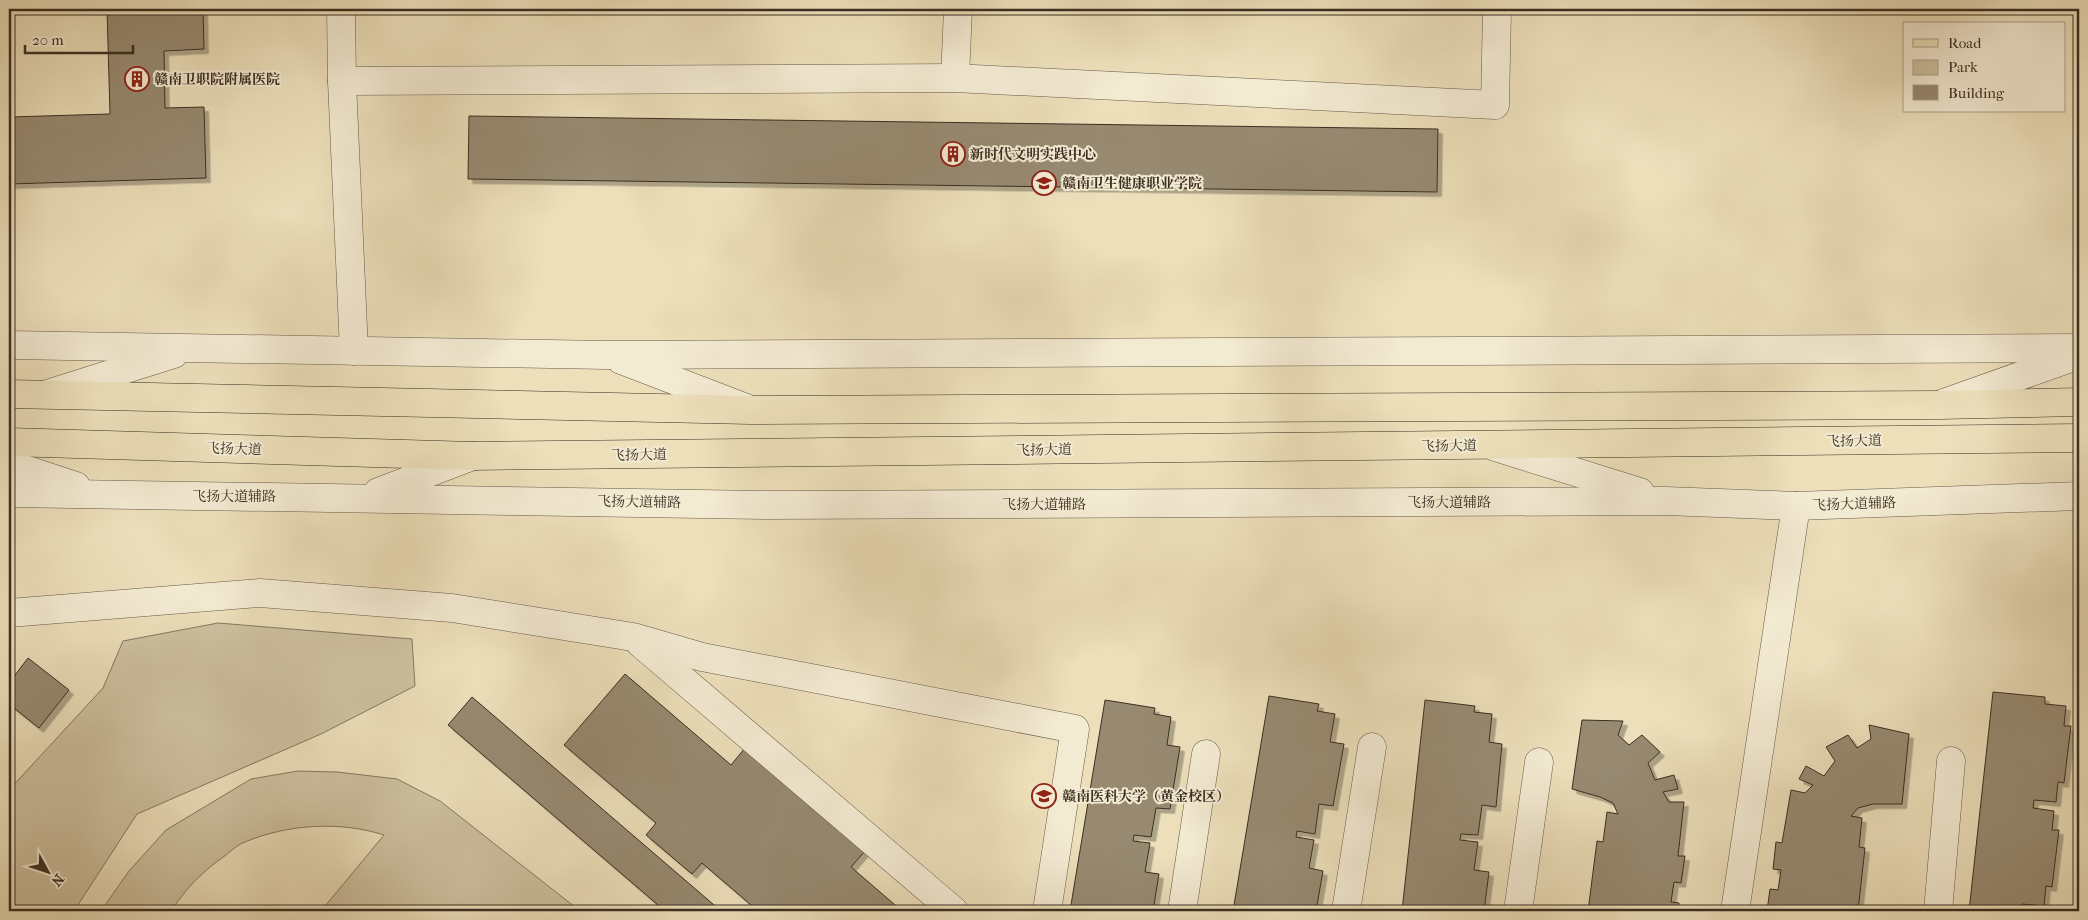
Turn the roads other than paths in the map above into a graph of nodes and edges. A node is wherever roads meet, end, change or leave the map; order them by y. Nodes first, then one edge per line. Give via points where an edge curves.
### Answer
1 (341, 9) edge
2 (958, 9) edge
3 (1497, 9) edge
4 (955, 78) junction
5 (342, 81) junction
6 (9, 345) edge
7 (197, 347) junction
8 (2079, 348) edge
9 (354, 351) junction
10 (606, 355) junction
11 (2079, 355) edge
12 (9, 394) edge
13 (44, 395) junction
14 (2079, 402) edge
15 (1940, 405) junction
16 (750, 410) junction
17 (2079, 438) edge
18 (9, 442) edge
19 (1491, 446) junction
20 (473, 456) junction
21 (9, 464) edge
22 (9, 493) edge
23 (104, 496) junction
24 (2079, 496) edge
25 (362, 497) junction
26 (1666, 501) junction
27 (1796, 506) junction
28 (9, 613) edge
29 (633, 637) junction
30 (1372, 747) dead end
31 (1206, 754) dead end
32 (1951, 761) dead end
33 (1539, 762) dead end
34 (954, 911) edge
35 (1047, 911) edge
36 (1182, 911) edge
37 (1346, 911) edge
38 (1518, 911) edge
39 (1735, 911) edge
40 (1938, 911) edge

1 - 5 street
2 - 4 street
3 - 4 street via 1495,105
4 - 5 street
5 - 9 street
6 - 7 street
7 - 9 street
7 - 13 street
8 - 10 street
9 - 10 street
10 - 16 street
11 - 15 street
12 - 13 main road
13 - 16 main road
14 - 15 main road
15 - 16 main road
17 - 19 main road, 飞扬大道
18 - 20 main road, 飞扬大道
19 - 20 main road, 飞扬大道
19 - 26 street
20 - 25 street
21 - 23 street
22 - 23 street, 飞扬大道辅路
23 - 25 street, 飞扬大道辅路
24 - 27 street, 飞扬大道辅路
25 - 26 street, 飞扬大道辅路 via 769,505
26 - 27 street, 飞扬大道辅路
27 - 39 street
28 - 29 street via 260,593 452,608
29 - 34 street
29 - 35 street via 711,659 1075,729
30 - 37 street
31 - 36 street
32 - 40 street
33 - 38 street

